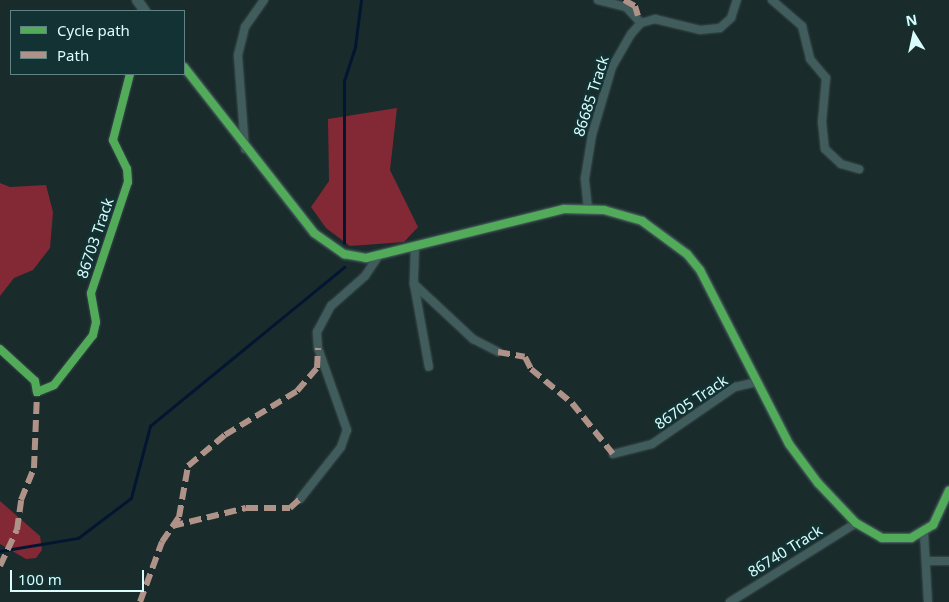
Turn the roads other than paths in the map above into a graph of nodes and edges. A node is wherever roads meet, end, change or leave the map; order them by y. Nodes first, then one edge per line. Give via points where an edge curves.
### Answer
1 (264, 0) edge
2 (598, 0) edge
3 (737, 0) edge
4 (772, 0) edge
5 (639, 19) junction
6 (185, 68) edge
7 (130, 75) edge
8 (245, 149) junction
9 (859, 169) dead end
10 (588, 209) junction
11 (415, 247) junction
12 (379, 255) junction
13 (414, 284) junction
14 (0, 350) edge
15 (498, 352) dead end
16 (429, 367) dead end
17 (756, 382) junction
18 (613, 454) dead end
19 (949, 491) edge
20 (300, 499) dead end
21 (856, 523) junction
22 (924, 533) junction
23 (928, 561) junction
24 (949, 561) edge
25 (730, 602) edge
26 (928, 602) edge

1 - 8 street via 245,27 238,55
2 - 5 street via 626,7
3 - 5 street via 731,18 720,28 700,30 655,19
4 - 9 street via 802,26 810,59 826,78 822,122 825,149 841,164
5 - 10 street, 86685 Track via 604,90 587,157
6 - 8 street
7 - 14 street, 86703 Track via 117,111 113,140 127,170 128,182 91,293 96,328 54,385 37,392 35,381
8 - 12 street via 332,248 366,258
10 - 11 street via 528,217
10 - 17 street via 642,221 687,254
11 - 12 street
11 - 13 street
12 - 20 street via 365,276 331,306 317,332 318,348 347,430 340,447
13 - 15 street via 473,339
13 - 16 street
17 - 18 street, 86705 Track via 735,387 658,441
17 - 21 street via 804,465
19 - 22 street via 942,514
21 - 22 street via 882,538 911,538
21 - 25 street, 86740 Track
22 - 23 street
23 - 24 street
23 - 26 street

